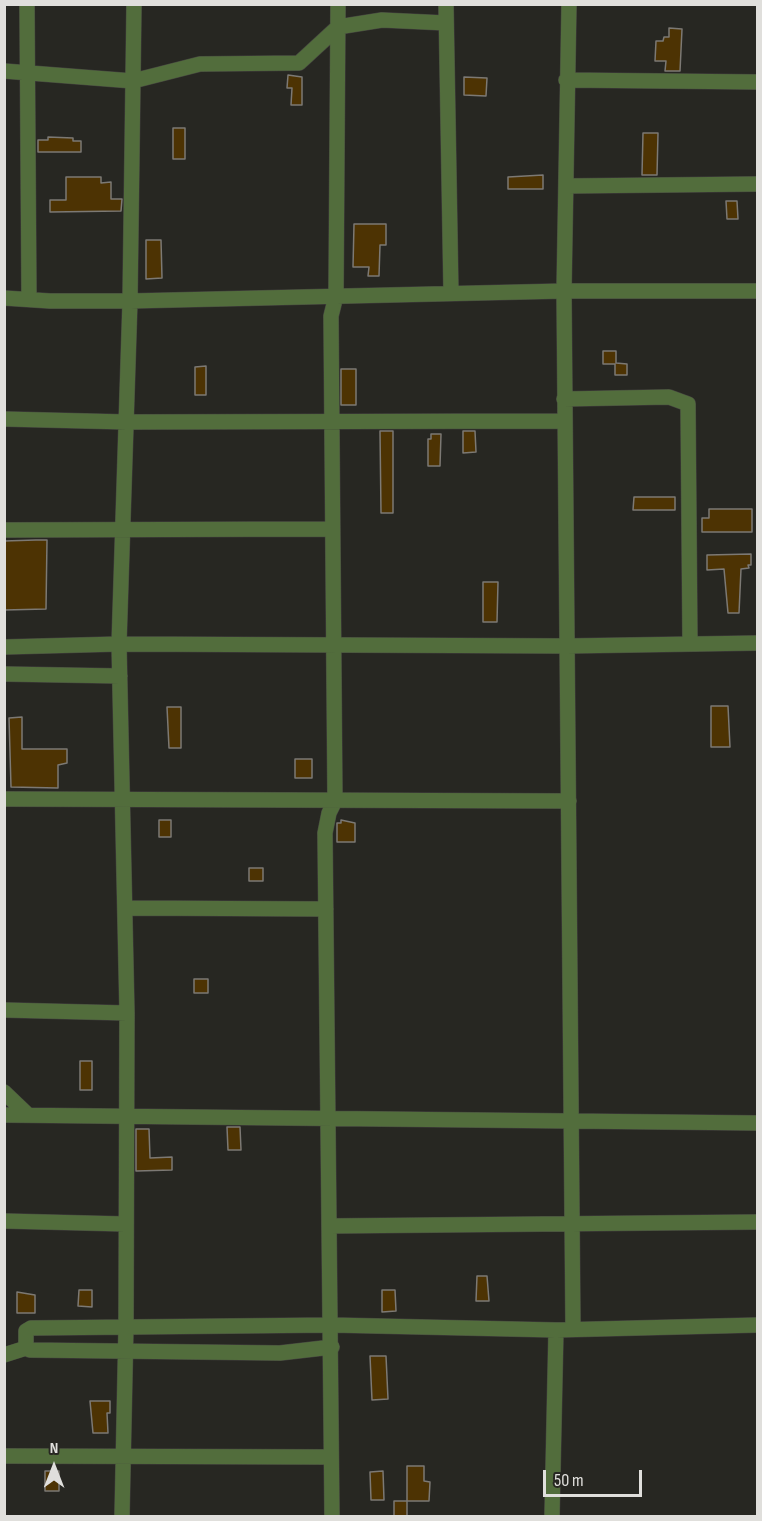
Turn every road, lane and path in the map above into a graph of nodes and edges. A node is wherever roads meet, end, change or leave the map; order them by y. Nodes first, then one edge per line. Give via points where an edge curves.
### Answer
1 (27, 4) edge
2 (134, 4) edge
3 (338, 4) edge
4 (446, 4) edge
5 (569, 4) edge
6 (446, 23) junction
7 (338, 27) junction
8 (4, 71) edge
9 (27, 72) junction
10 (566, 80) junction
11 (133, 81) junction
12 (758, 82) edge
13 (758, 184) edge
14 (567, 186) junction
15 (564, 291) junction
16 (758, 291) edge
17 (451, 293) junction
18 (336, 297) junction
19 (4, 298) edge
20 (29, 299) junction
21 (130, 301) junction
22 (564, 399) junction
23 (4, 419) edge
24 (564, 421) junction
25 (127, 422) junction
26 (331, 422) junction
27 (332, 529) junction
28 (4, 530) edge
29 (123, 531) junction
30 (758, 643) edge
31 (119, 644) junction
32 (690, 644) junction
33 (333, 646) junction
34 (567, 646) junction
35 (4, 647) edge
36 (4, 674) edge
37 (120, 676) junction
38 (4, 799) edge
39 (122, 800) junction
40 (335, 801) junction
41 (569, 801) junction
42 (125, 908) junction
43 (326, 909) junction
44 (4, 1010) edge
45 (127, 1013) junction
46 (4, 1092) edge
47 (4, 1115) edge
48 (28, 1115) junction
49 (126, 1117) junction
50 (327, 1120) junction
51 (572, 1121) junction
52 (758, 1123) edge
53 (4, 1221) edge
54 (758, 1222) edge
55 (572, 1223) junction
56 (125, 1224) junction
57 (329, 1226) junction
58 (332, 1325) junction
59 (758, 1325) edge
60 (126, 1326) junction
61 (556, 1329) junction
62 (573, 1329) junction
63 (332, 1347) junction
64 (26, 1348) junction
65 (126, 1351) junction
66 (4, 1355) edge
67 (122, 1455) junction
68 (4, 1456) edge
69 (331, 1457) junction
70 (122, 1516) edge
71 (332, 1516) edge
72 (552, 1516) edge

1 - 9 street
2 - 11 street
3 - 7 street
4 - 6 street
5 - 10 street
6 - 7 street via 382,20
6 - 17 street
7 - 11 street via 299,63 200,64
7 - 18 street
8 - 9 street
9 - 11 street
9 - 20 street
10 - 12 street
10 - 14 street
11 - 21 street
13 - 14 street
14 - 15 street
15 - 16 street
15 - 17 street
15 - 22 street
17 - 18 street
18 - 21 street
18 - 26 street via 331,316
19 - 20 street
20 - 21 street
21 - 25 street
22 - 24 street
22 - 32 street via 669,397 688,404
23 - 25 street
24 - 26 street
24 - 34 street
25 - 26 street
25 - 29 street
26 - 27 street
27 - 29 street
27 - 33 street
28 - 29 street
29 - 31 street
30 - 32 street
31 - 33 street
31 - 35 street
31 - 37 street
32 - 34 street
33 - 34 street
33 - 40 street
34 - 41 street
36 - 37 street
37 - 39 street
38 - 39 street
39 - 40 street
39 - 42 street
40 - 41 street
40 - 43 street via 325,833
41 - 51 street
42 - 43 street
42 - 45 street
43 - 50 street
44 - 45 street
45 - 49 street
46 - 48 street
47 - 48 street
48 - 49 street
49 - 50 street
49 - 56 street
50 - 51 street
50 - 57 street
51 - 52 street
51 - 55 street
53 - 56 street
54 - 55 street
55 - 57 street
55 - 62 street
56 - 60 street
57 - 58 street
58 - 60 street
58 - 61 street
58 - 63 street
59 - 62 street
60 - 64 street via 31,1328 26,1331
60 - 65 street
61 - 62 street
61 - 72 street
63 - 65 street via 280,1353
63 - 69 street
64 - 65 street
64 - 66 street
65 - 67 street
67 - 68 street
67 - 69 street
67 - 70 street
69 - 71 street

